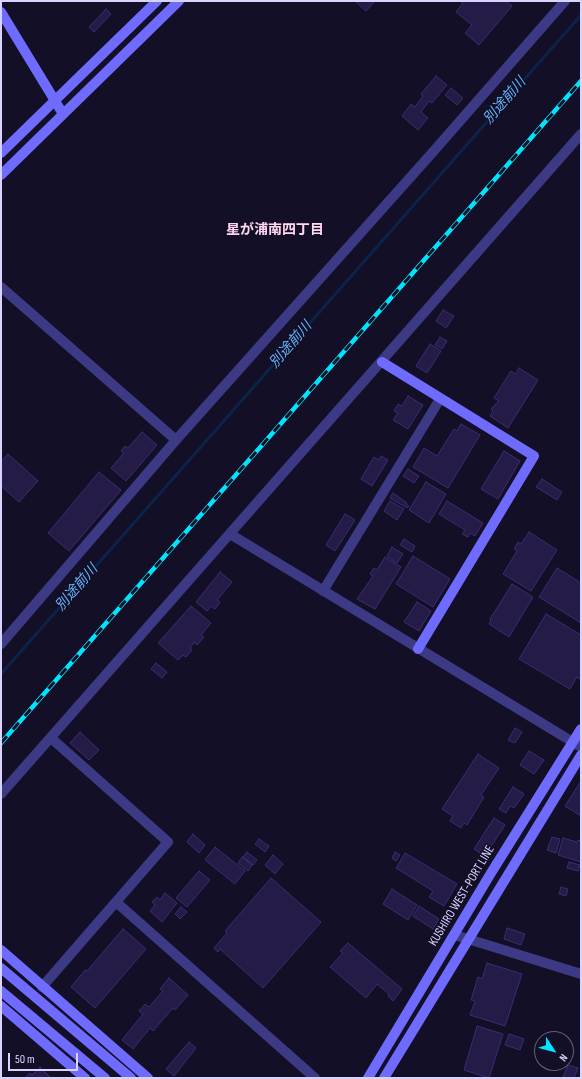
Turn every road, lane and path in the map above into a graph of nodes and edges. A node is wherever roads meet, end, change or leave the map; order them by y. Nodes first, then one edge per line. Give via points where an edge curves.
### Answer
1 (158, 1) edge
2 (179, 1) edge
3 (565, 1) edge
4 (1, 12) edge
5 (54, 102) junction
6 (63, 114) junction
7 (581, 134) edge
8 (1, 154) edge
9 (1, 175) edge
10 (1, 286) edge
11 (382, 362) junction
12 (440, 399) junction
13 (176, 440) junction
14 (230, 534) junction
15 (323, 591) junction
16 (1, 644) edge
17 (418, 649) junction
18 (581, 729) edge
19 (51, 738) junction
20 (577, 745) edge
21 (581, 755) edge
22 (1, 794) edge
23 (116, 902) junction
24 (455, 935) junction
25 (468, 939) junction
26 (1, 950) edge
27 (1, 968) edge
28 (581, 974) edge
29 (42, 987) junction
30 (1, 991) edge
31 (1, 1006) edge
32 (85, 1078) edge
33 (105, 1078) edge
34 (131, 1078) edge
35 (148, 1078) edge
36 (315, 1078) edge
37 (368, 1078) edge
38 (384, 1078) edge

1 - 5 street
2 - 6 street
3 - 13 street
4 - 5 street
5 - 6 street
5 - 8 street
6 - 9 street
7 - 11 street
10 - 13 street
11 - 12 street
11 - 14 street
12 - 15 street
12 - 17 street via 534,456
13 - 16 street
14 - 15 street
14 - 19 street
15 - 17 street
17 - 20 street
18 - 20 street, KUSHIRO WEST-PORT LINE
19 - 22 street
19 - 23 street via 168,842
20 - 24 street, KUSHIRO WEST-PORT LINE
21 - 25 street
23 - 29 street
23 - 36 street
24 - 25 street
24 - 37 street, KUSHIRO WEST-PORT LINE
25 - 28 street
25 - 38 street
26 - 29 street
27 - 34 street
29 - 35 street
30 - 33 street
31 - 32 street

